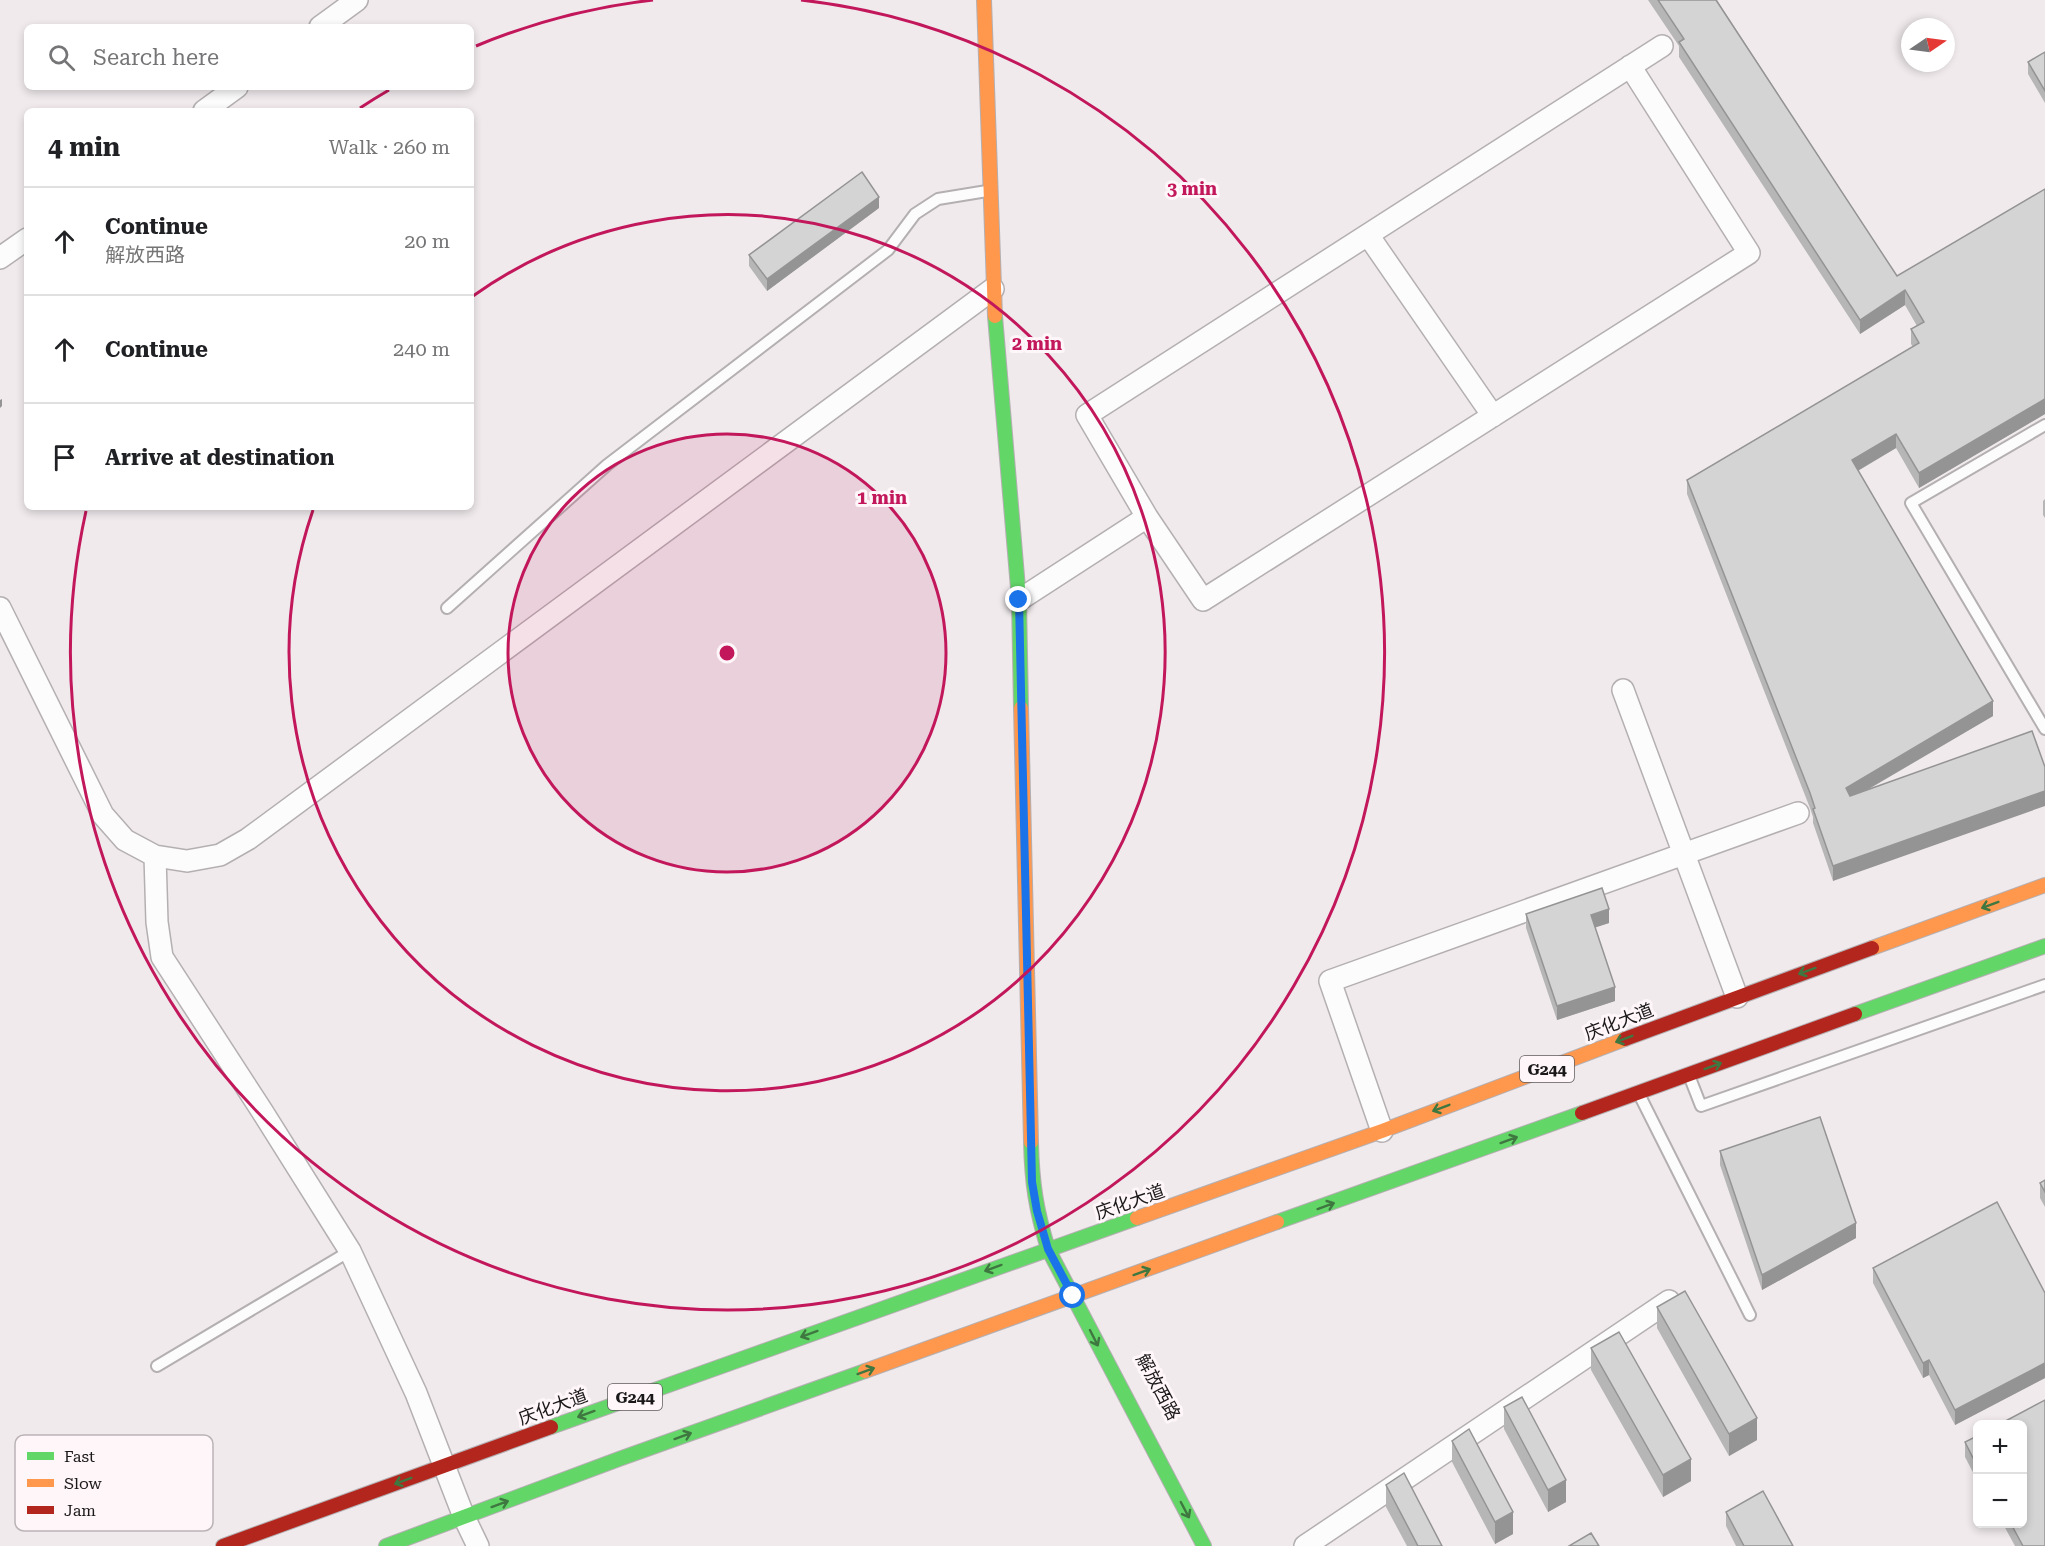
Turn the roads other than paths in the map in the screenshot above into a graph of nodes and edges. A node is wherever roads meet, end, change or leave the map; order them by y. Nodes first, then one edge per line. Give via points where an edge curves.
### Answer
1 (357, 0) edge
2 (984, 0) edge
3 (324, 24) edge
4 (1662, 46) dead end
5 (1630, 66) junction
6 (233, 90) edge
7 (208, 108) edge
8 (990, 190) junction
9 (1368, 235) junction
10 (24, 241) edge
11 (0, 258) edge
12 (993, 289) junction
13 (1492, 416) junction
14 (2045, 425) edge
15 (1148, 517) junction
16 (1019, 600) junction
17 (0, 608) edge
18 (447, 608) dead end
19 (1623, 690) dead end
20 (2045, 729) edge
21 (1798, 813) dead end
22 (1683, 854) junction
23 (155, 856) junction
24 (2045, 885) edge
25 (2045, 946) edge
26 (2045, 985) edge
27 (1737, 996) junction
28 (1688, 1075) junction
29 (1639, 1093) junction
30 (1382, 1131) junction
31 (1048, 1249) junction
32 (350, 1251) junction
33 (1073, 1296) junction
34 (1669, 1301) edge
35 (1750, 1315) dead end
36 (157, 1366) dead end
37 (444, 1466) junction
38 (464, 1517) junction
39 (223, 1546) edge
40 (386, 1546) edge
41 (478, 1546) edge
42 (1204, 1546) edge
43 (1305, 1546) edge

1 - 3 street
2 - 8 main road, 解放西路
4 - 5 street
5 - 9 street
5 - 13 street via 1749,253
6 - 7 street
8 - 12 main road, 解放西路
8 - 18 lane via 938,199 915,214 888,250 608,465
9 - 13 street
9 - 15 street via 1087,415
10 - 11 street
12 - 16 main road, 解放西路
12 - 23 street via 248,839 220,855 187,861
13 - 15 street via 1203,600
14 - 20 lane via 1911,503
15 - 16 street
16 - 31 main road, 解放西路 via 1032,1182
17 - 23 street via 103,815 126,840
19 - 22 street
21 - 22 street
22 - 27 street
22 - 30 street via 1330,981
23 - 32 street via 162,957
24 -> 27 main road, 庆化大道 / G244
28 -> 25 main road
26 - 28 lane via 1701,1106
27 -> 30 main road, 庆化大道 / G244
28 - 29 main road
33 -> 29 main road
29 - 35 lane
30 - 31 main road, 庆化大道 / G244 via 1065,1249
31 - 33 main road, 解放西路
31 -> 37 main road, 庆化大道 / G244
32 - 36 lane
32 - 37 street via 416,1393
38 -> 33 main road
33 -> 42 main road, 解放西路
34 - 43 street
37 - 38 street
37 -> 39 main road, 庆化大道 / G244
38 - 40 main road
38 - 41 street

